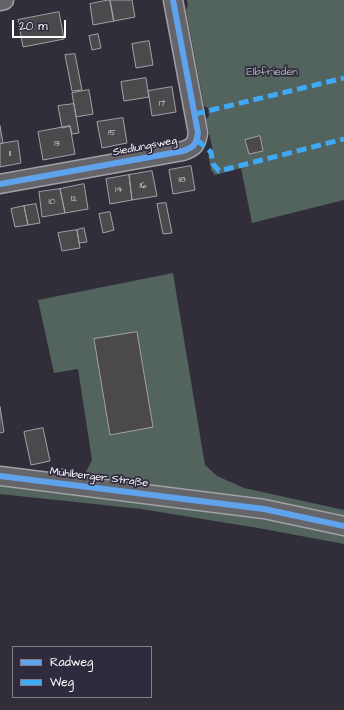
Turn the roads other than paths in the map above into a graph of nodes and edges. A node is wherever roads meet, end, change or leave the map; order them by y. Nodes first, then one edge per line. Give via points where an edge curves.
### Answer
1 (4, 0) edge
2 (173, 0) edge
3 (0, 1) edge
4 (0, 184) edge
5 (0, 476) edge
6 (344, 526) edge

1 - 3 street
2 - 4 street, Siedlungsweg via 198,134 193,147 183,151
5 - 6 street, Mühlberger Straße via 264,509

